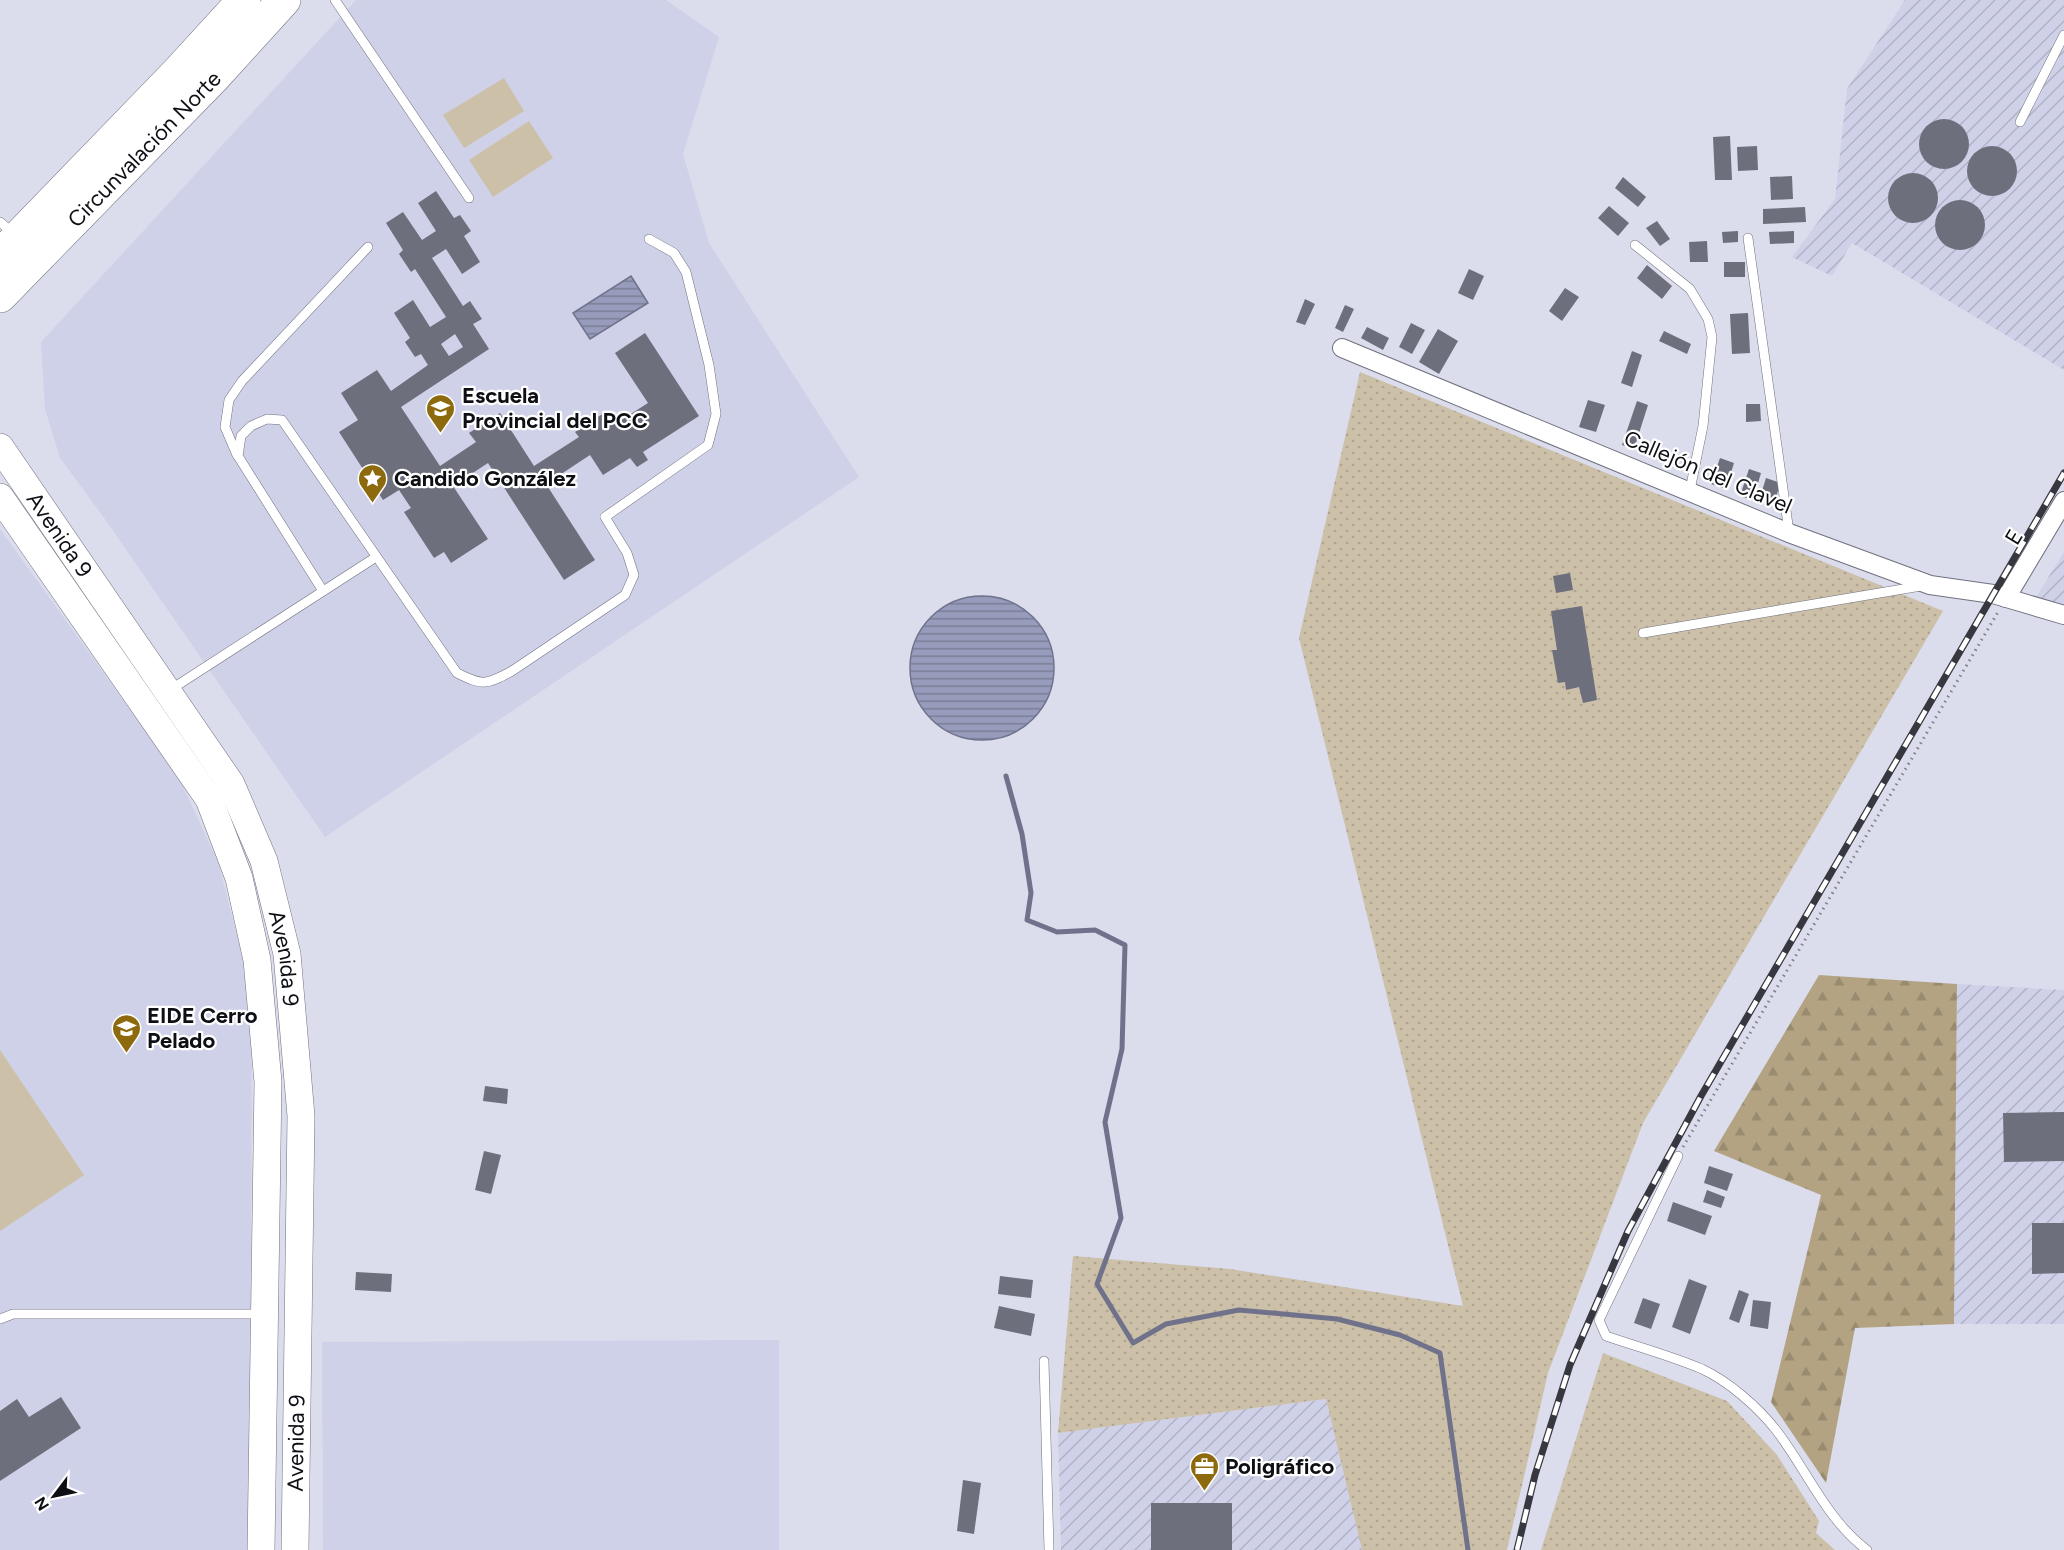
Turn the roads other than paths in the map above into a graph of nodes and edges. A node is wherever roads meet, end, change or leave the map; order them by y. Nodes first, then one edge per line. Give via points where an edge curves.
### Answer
1 (244, 0) edge
2 (284, 0) edge
3 (335, 0) edge
4 (2064, 35) edge
5 (2020, 122) dead end
6 (469, 198) dead end
7 (6, 238) edge
8 (1748, 238) dead end
9 (650, 239) dead end
10 (1635, 245) dead end
11 (368, 247) dead end
12 (0, 296) edge
13 (1342, 348) dead end
14 (0, 447) edge
15 (238, 456) junction
16 (1690, 490) junction
17 (0, 497) edge
18 (2064, 501) edge
19 (1790, 532) junction
20 (376, 557) junction
21 (1930, 585) junction
22 (324, 591) junction
23 (2006, 598) junction
24 (2064, 615) edge
25 (1643, 633) dead end
26 (168, 691) junction
27 (145, 708) junction
28 (1678, 1156) road end
29 (263, 1314) junction
30 (298, 1315) junction
31 (0, 1320) edge
32 (1044, 1361) dead end
33 (261, 1550) edge
34 (295, 1550) edge
35 (1049, 1550) edge
36 (1867, 1550) edge

1 - 7 highway, Circunvalación Norte via 180,70
2 - 12 highway, Circunvalación Norte
3 - 6 lane
4 - 5 lane
8 - 19 lane
9 - 20 lane via 674,253 686,272 709,364 716,414 708,445 605,517 627,553 634,575 625,595 512,671 478,684 458,673
10 - 16 lane via 1690,289 1708,319 1712,337 1703,426
11 - 15 lane via 242,381 229,400 225,427
13 - 16 street, Callejón del Clavel
14 - 26 street, Avenida 9
15 - 20 lane via 241,436 251,426 267,419 282,420
15 - 22 lane
16 - 19 street, Callejón del Clavel
17 - 27 street, Avenida 9
18 - 23 street, E
19 - 21 street, Callejón del Clavel
20 - 22 lane
21 - 23 street, Callejón del Clavel
21 - 25 lane
22 - 26 lane
23 - 24 street, Callejón del Clavel
26 - 27 street
26 - 30 street, Avenida 9 via 231,784 264,861 287,954 301,1116
27 - 29 street, Avenida 9 via 209,799 239,878 258,960 268,1082
28 - 36 lane via 1599,1320 1606,1336 1703,1370 1743,1396 1776,1430 1824,1506
29 - 30 street
29 - 31 lane via 13,1314
29 - 33 street, Avenida 9
30 - 34 street, Avenida 9
32 - 35 lane

